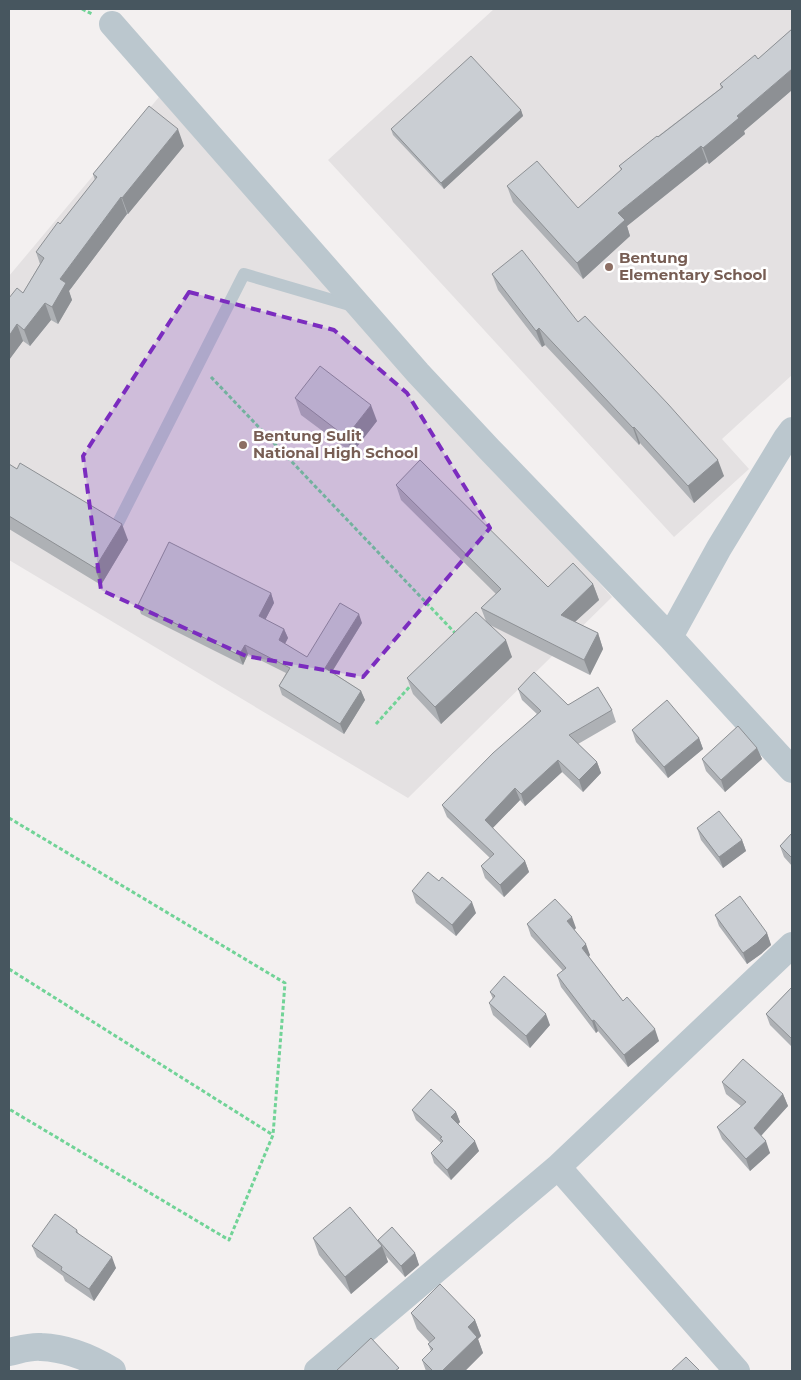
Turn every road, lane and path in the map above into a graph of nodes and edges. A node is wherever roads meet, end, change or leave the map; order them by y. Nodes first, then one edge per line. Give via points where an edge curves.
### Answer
1 (112, 24) dead end
2 (362, 308) junction
3 (198, 364) junction
4 (792, 430) edge
5 (118, 523) edge
6 (457, 635) edge
7 (670, 637) junction
8 (413, 683) edge
9 (376, 724) dead end
10 (792, 770) edge
11 (9, 818) edge
12 (792, 945) edge
13 (9, 969) edge
14 (9, 1109) edge
15 (273, 1136) junction
16 (558, 1167) junction
17 (9, 1352) edge
18 (112, 1371) edge
19 (317, 1371) edge
20 (737, 1371) edge

1 - 2 street
2 - 3 lane via 244,274
2 - 7 street via 482,442
3 - 5 lane
3 - 6 path
4 - 7 street via 719,548
7 - 10 street
8 - 9 path
11 - 15 path via 285,983
12 - 16 street
13 - 15 path
14 - 15 path via 229,1240
16 - 19 street
16 - 20 street
17 - 18 street via 40,1347 72,1352

